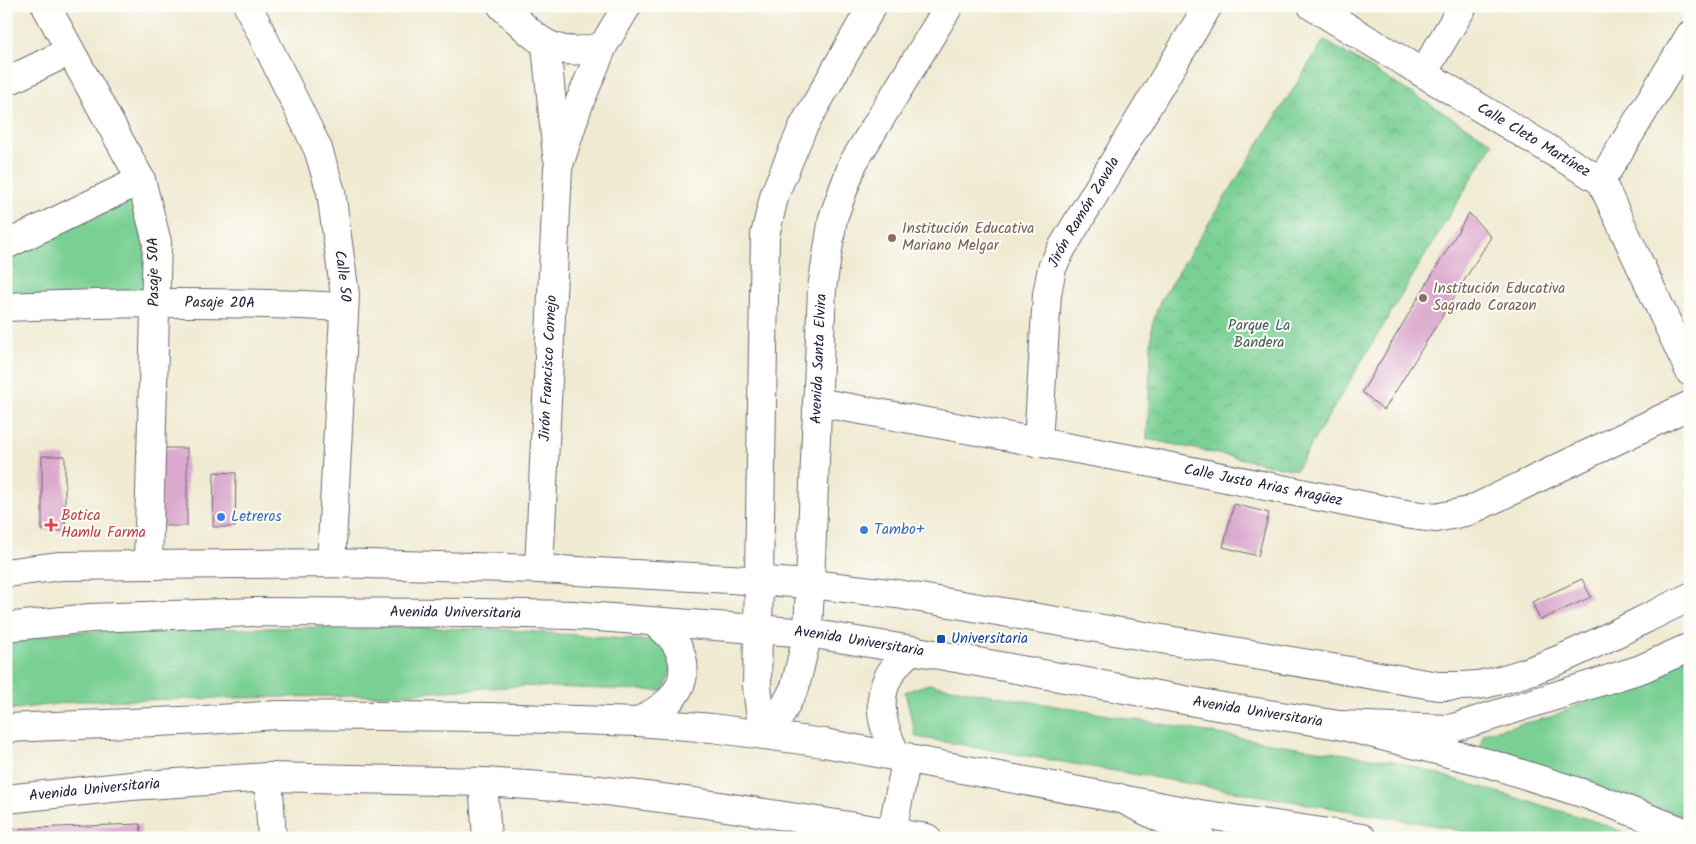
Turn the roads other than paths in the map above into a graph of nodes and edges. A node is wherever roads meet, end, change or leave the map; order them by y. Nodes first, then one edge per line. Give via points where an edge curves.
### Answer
1 (46, 6) edge
2 (248, 6) edge
3 (502, 6) edge
4 (627, 6) edge
5 (872, 6) edge
6 (949, 6) edge
7 (1208, 6) edge
8 (1312, 6) edge
9 (1462, 6) edge
10 (1690, 35) edge
11 (546, 45) junction
12 (603, 46) junction
13 (70, 51) junction
14 (1422, 73) junction
15 (6, 82) edge
16 (558, 168) junction
17 (140, 180) junction
18 (1601, 181) junction
19 (6, 245) edge
20 (155, 302) junction
21 (6, 307) edge
22 (344, 307) junction
23 (1690, 372) edge
24 (817, 402) junction
25 (1690, 405) edge
26 (1038, 443) junction
27 (331, 563) junction
28 (148, 564) junction
29 (539, 569) junction
30 (6, 573) edge
31 (760, 581) junction
32 (811, 584) junction
33 (1690, 597) edge
34 (653, 622) junction
35 (6, 627) edge
36 (759, 628) junction
37 (808, 634) junction
38 (1690, 647) edge
39 (912, 650) junction
40 (638, 722) junction
41 (1339, 725) junction
42 (6, 728) edge
43 (766, 734) junction
44 (902, 756) junction
45 (268, 778) junction
46 (484, 782) junction
47 (1120, 798) junction
48 (6, 799) edge
49 (892, 832) junction
50 (1690, 834) edge
51 (272, 838) edge
52 (487, 838) edge
53 (928, 838) edge
54 (1201, 838) edge
55 (1362, 838) edge

1 - 13 main road, Pasaje 50A
2 - 22 main road, Calle 50 via 321,157 331,192
3 - 11 main road
4 - 12 main road, Jirón Francisco Cornejo
5 - 31 main road via 803,127 775,194 764,235
6 - 24 main road, Avenida Santa Elvira via 853,163 833,218 822,288
7 - 26 main road, Jirón Ramón Zavala via 1052,268 1047,294
8 - 14 main road, Calle Cleto Martínez
9 - 14 main road
10 - 18 main road
11 - 12 main road via 583,52
11 - 16 main road, Jirón Francisco Cornejo
12 - 16 main road, Jirón Francisco Cornejo via 578,106
13 - 15 main road
13 - 17 main road, Pasaje 50A
14 - 18 main road, Calle Cleto Martínez
16 - 29 main road, Jirón Francisco Cornejo
17 - 19 main road
17 - 20 main road, Pasaje 50A via 157,242
18 - 23 main road, Calle Cleto Martínez
20 - 21 main road, Pasaje 20A
20 - 22 main road, Pasaje 20A via 256,302
20 - 28 main road, Pasaje 50A
22 - 27 main road, Calle 50
24 - 26 main road, Calle Justo Arias Aragüez
24 - 32 main road, Avenida Santa Elvira
25 - 26 main road, Calle Justo Arias Aragüez via 1491,501 1451,516 1436,518
27 - 28 main road
27 - 29 main road
28 - 30 main road via 60,566
29 - 31 main road
31 - 32 main road
31 - 36 main road
32 - 33 main road via 897,594 1438,686 1482,685 1551,663
32 - 37 main road, Avenida Santa Elvira
34 - 35 main road, Avenida Universitaria via 479,612 254,612 90,618
34 - 36 main road, Avenida Universitaria
34 - 40 main road via 676,642 682,656 683,672 679,687 670,699
36 - 37 main road, Avenida Universitaria
36 - 43 main road via 757,687
37 - 39 main road, Avenida Universitaria
37 - 43 main road, Avenida Santa Elvira via 795,687
38 - 41 main road via 1640,669 1450,729
39 - 41 main road, Avenida Universitaria
39 - 44 main road via 899,660 891,674 883,690 881,706 882,723
40 - 42 main road via 278,714
40 - 43 main road
41 - 50 main road, Avenida Universitaria via 1491,764 1588,795
43 - 44 main road
44 - 47 main road
44 - 49 main road
45 - 46 main road, Avenida Universitaria
45 - 48 main road, Avenida Universitaria via 131,786
45 - 51 main road
46 - 49 main road, Avenida Universitaria via 627,794
46 - 52 main road
47 - 54 main road
47 - 55 main road via 1200,814
49 - 53 main road, Avenida Universitaria

